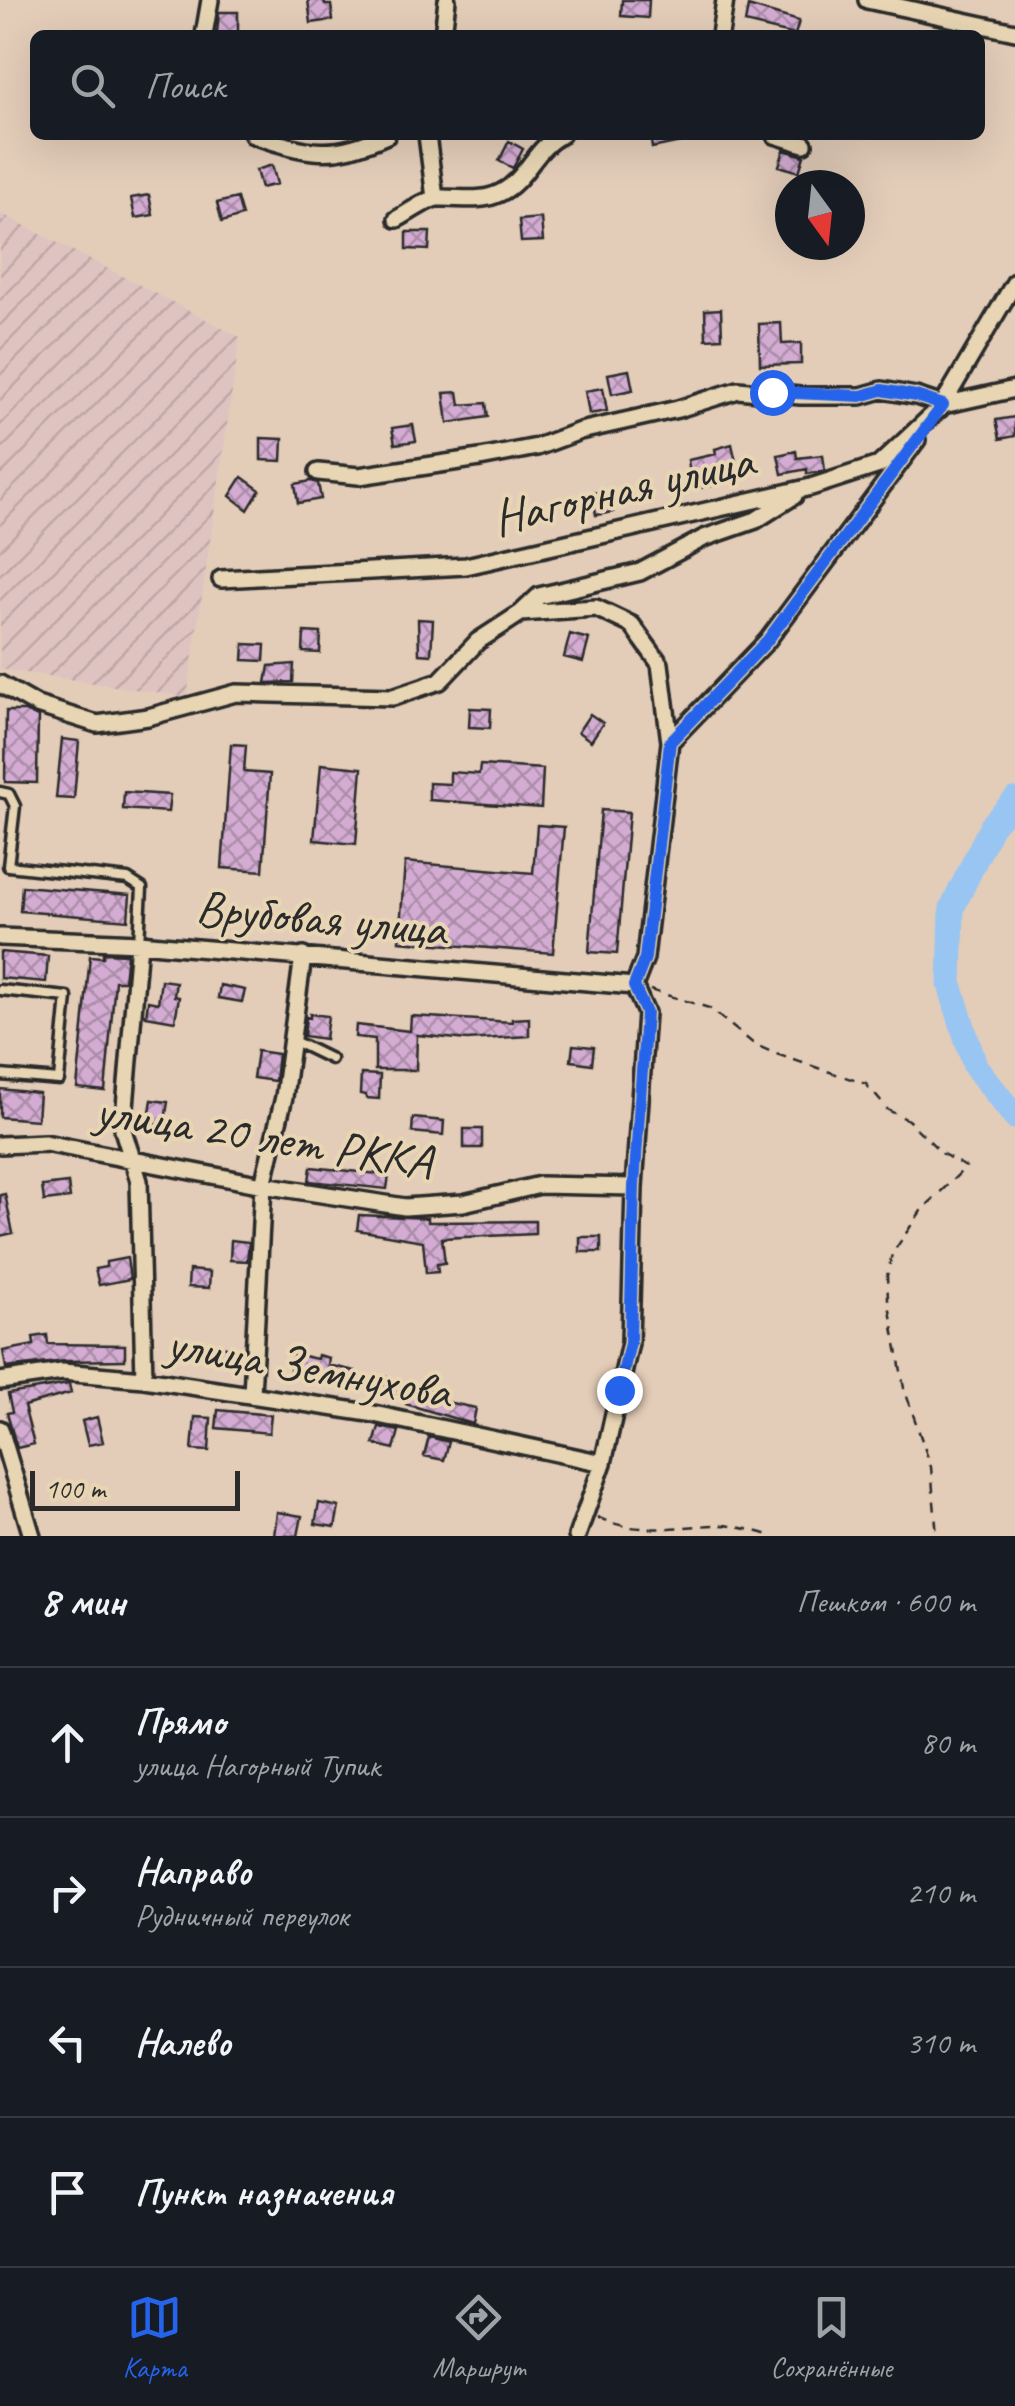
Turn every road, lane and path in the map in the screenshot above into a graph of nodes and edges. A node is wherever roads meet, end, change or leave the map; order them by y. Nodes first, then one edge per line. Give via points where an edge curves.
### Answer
1 (210, 0) edge
2 (447, 0) edge
3 (725, 0) edge
4 (867, 0) edge
5 (205, 30) edge
6 (444, 30) edge
7 (721, 30) edge
8 (1015, 32) edge
9 (269, 140) edge
10 (376, 140) edge
11 (428, 140) edge
12 (550, 140) edge
13 (791, 140) edge
14 (804, 144) dead end
15 (435, 198) junction
16 (397, 220) dead end
17 (1015, 282) edge
18 (1015, 389) edge
19 (943, 405) junction
20 (318, 472) dead end
21 (811, 488) junction
22 (221, 579) dead end
23 (520, 612) junction
24 (0, 684) edge
25 (670, 742) junction
26 (0, 792) edge
27 (0, 937) edge
28 (139, 942) junction
29 (303, 956) junction
30 (634, 986) junction
31 (0, 990) edge
32 (292, 1040) junction
33 (331, 1058) dead end
34 (0, 1075) edge
35 (0, 1145) edge
36 (131, 1158) junction
37 (263, 1185) junction
38 (634, 1187) junction
39 (144, 1379) junction
40 (0, 1381) edge
41 (252, 1394) junction
42 (0, 1429) edge
43 (603, 1463) junction
44 (586, 1512) junction
45 (32, 1536) edge
46 (577, 1536) edge
47 (772, 1536) edge
48 (938, 1536) edge

1 - 5 street
2 - 6 street
3 - 7 street
4 - 8 street
9 - 10 street via 326,154
11 - 15 street
12 - 15 street via 502,193 478,200
13 - 14 street
15 - 16 street
17 - 19 street
18 - 19 street
19 - 20 street via 882,390 800,396 738,390 538,447 359,476
19 - 21 street, Нагорная улица via 879,465
19 - 25 street via 767,641
21 - 22 street, Нагорная улица via 466,566
21 - 23 street via 640,572 539,596
23 - 24 street via 478,641 440,681 392,697 236,694 97,724
23 - 25 street via 596,608 632,625 660,664
25 - 30 street via 645,958
26 - 28 lane via 15,806 8,866 128,878 142,888
27 - 28 street, Врубовая улица
28 - 29 street, Врубовая улица
28 - 36 street via 122,1130
29 - 30 street, Врубовая улица
29 - 32 street
30 - 38 street via 646,1013
30 - 48 path via 709,1008 754,1044 866,1084 888,1110 966,1166 921,1211 892,1254 887,1276 904,1388 931,1467
31 - 34 lane via 67,997 59,1080
32 - 33 lane
32 - 37 street
35 - 36 street, улица 20 лет РККА via 45,1143
36 - 37 street, улица 20 лет РККА
36 - 39 street via 139,1181
37 - 38 street, улица 20 лет РККА via 405,1207 463,1203 540,1185
37 - 41 street
38 - 43 street via 630,1343
39 - 40 street, улица Земнухова via 62,1372
39 - 41 street, улица Земнухова
41 - 43 street, улица Земнухова
42 - 45 street
43 - 44 street
44 - 46 street
44 - 47 path via 645,1530 721,1525

